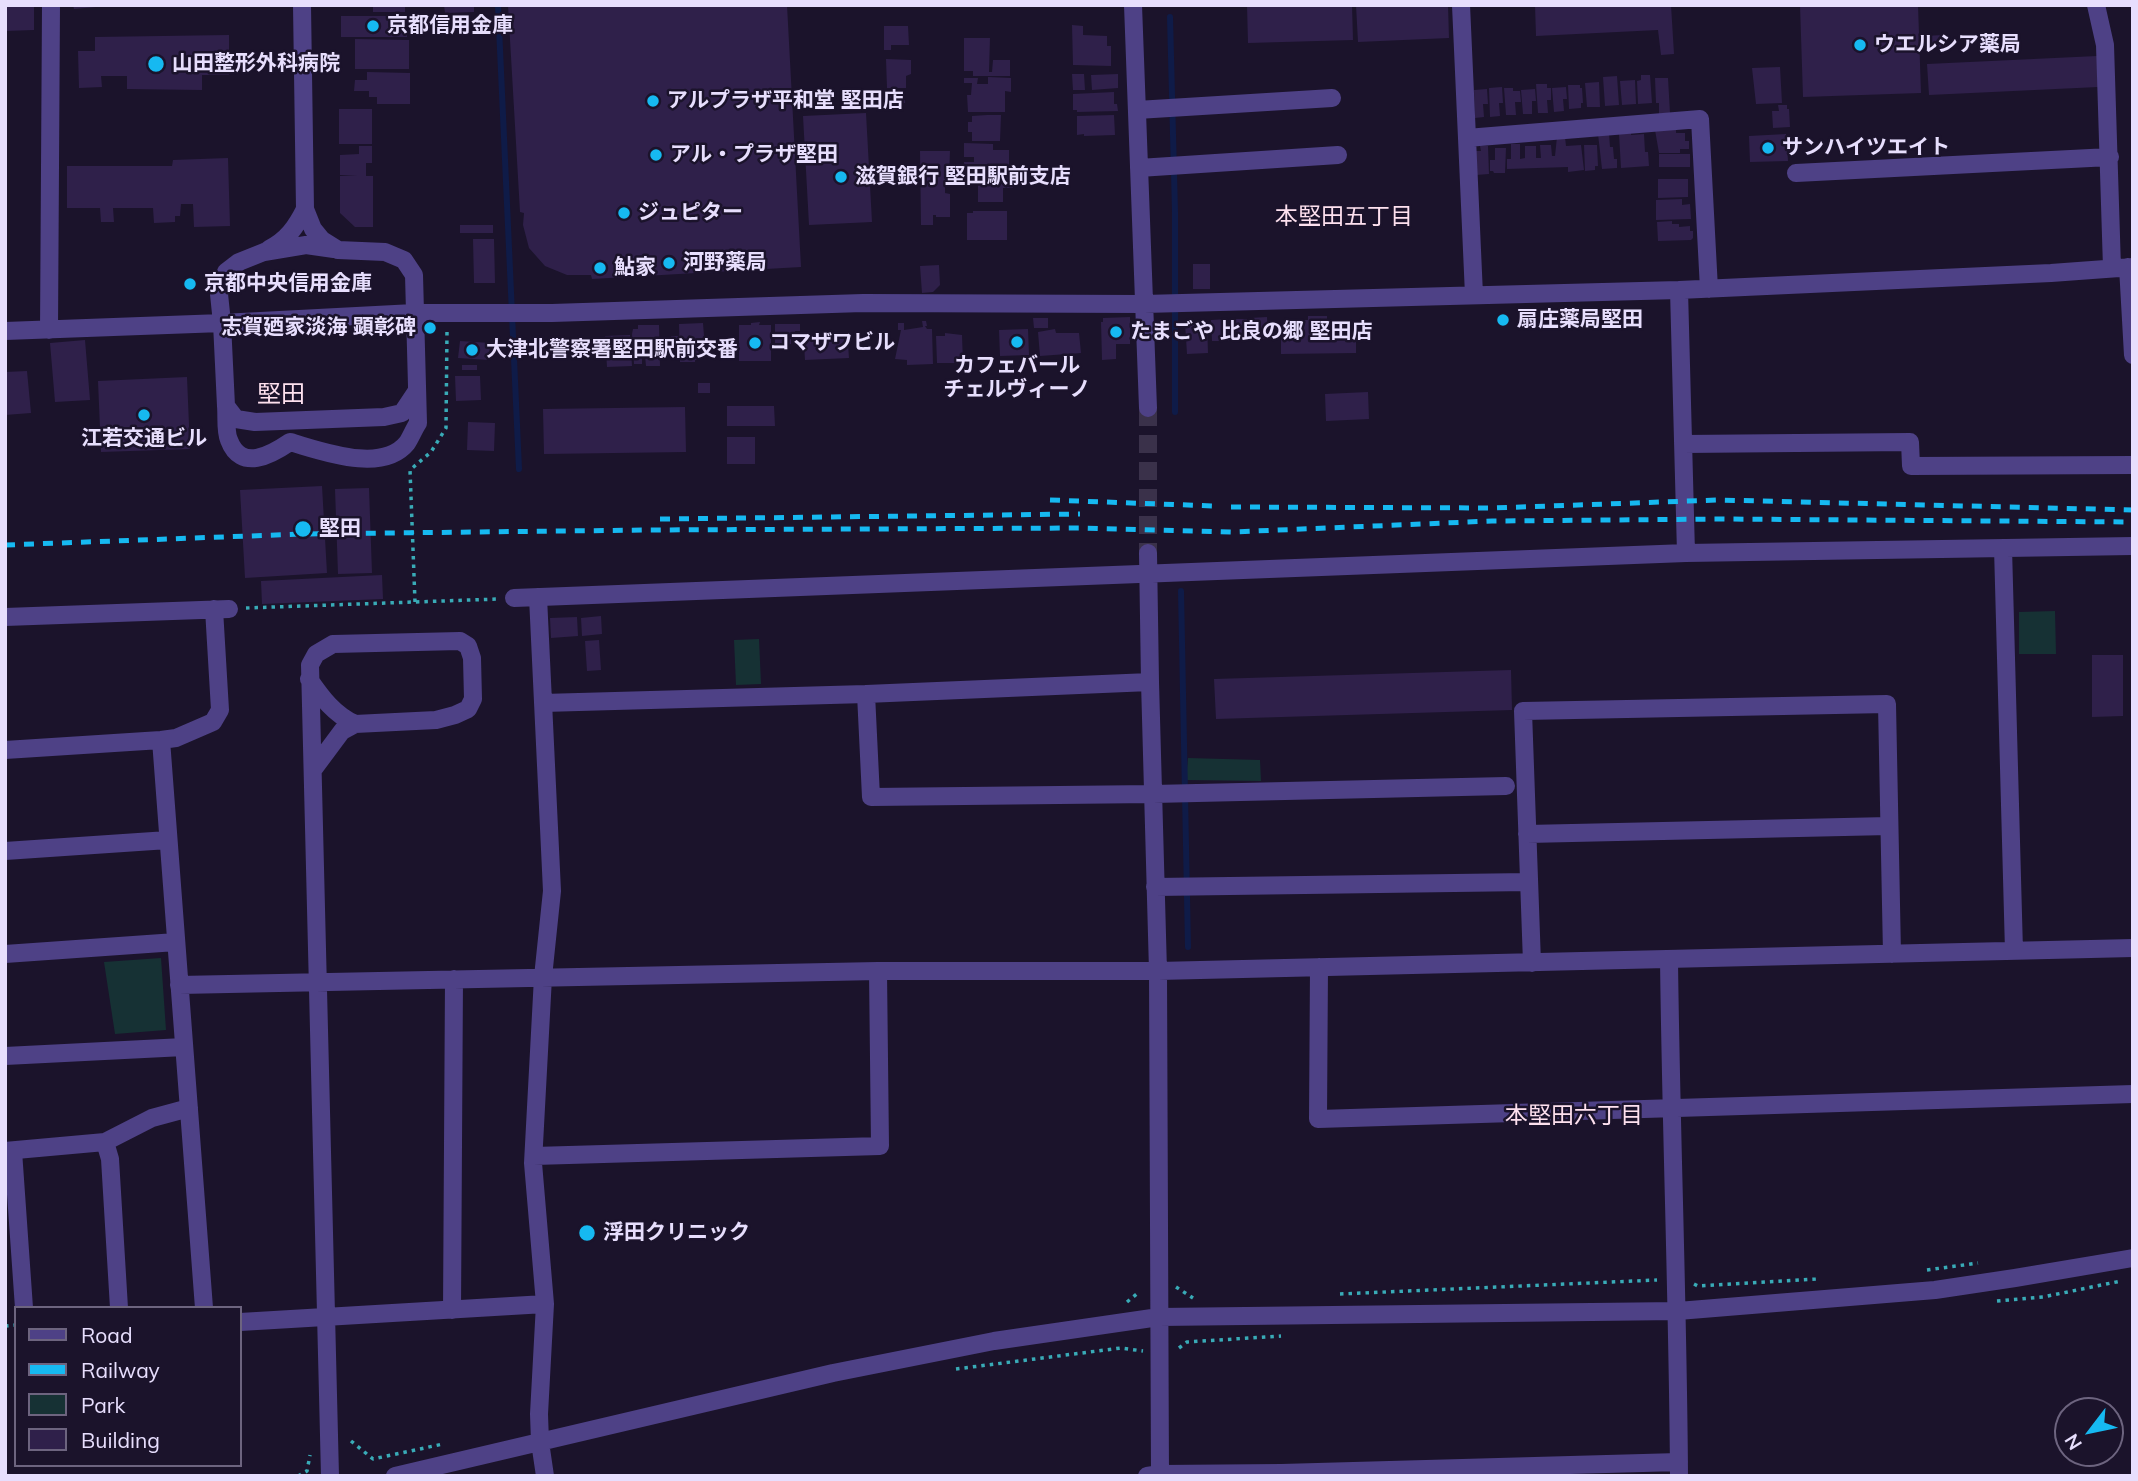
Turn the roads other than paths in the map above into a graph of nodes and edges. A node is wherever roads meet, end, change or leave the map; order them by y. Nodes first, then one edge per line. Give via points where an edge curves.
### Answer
1 (51, 5) edge
2 (302, 5) edge
3 (1133, 5) edge
4 (1461, 5) edge
5 (2096, 5) edge
6 (1332, 97) dead end
7 (1137, 110) junction
8 (1467, 138) junction
9 (1338, 155) dead end
10 (2110, 157) junction
11 (1139, 168) junction
12 (1796, 173) dead end
13 (305, 209) junction
14 (338, 250) junction
15 (264, 252) junction
16 (2126, 267) edge
17 (1709, 289) junction
18 (1679, 290) junction
19 (1474, 295) junction
20 (1144, 304) junction
21 (414, 313) junction
22 (222, 323) junction
23 (49, 330) junction
24 (5, 331) edge
25 (2133, 355) edge
26 (416, 392) junction
27 (226, 406) junction
28 (1148, 408) tunnel mouth
29 (288, 421) junction
30 (290, 442) junction
31 (1683, 444) junction
32 (2133, 466) edge
33 (2133, 546) edge
34 (2003, 548) junction
35 (1148, 553) tunnel mouth
36 (1686, 553) junction
37 (1148, 575) junction
38 (538, 597) junction
39 (514, 598) road end
40 (5, 617) edge
41 (309, 679) junction
42 (1150, 682) junction
43 (866, 694) junction
44 (544, 703) junction
45 (355, 723) junction
46 (160, 740) junction
47 (5, 750) edge
48 (313, 770) junction
49 (1506, 786) dead end
50 (1153, 794) junction
51 (1889, 826) junction
52 (1527, 834) junction
53 (168, 840) junction
54 (5, 851) edge
55 (1529, 882) junction
56 (1156, 887) junction
57 (176, 943) junction
58 (2133, 948) edge
59 (2014, 951) junction
60 (5, 954) edge
61 (1892, 954) junction
62 (1669, 959) junction
63 (1532, 962) junction
64 (1319, 967) junction
65 (878, 971) junction
66 (1158, 971) junction
67 (542, 976) junction
68 (454, 979) junction
69 (318, 982) junction
70 (179, 985) junction
71 (184, 1047) junction
72 (5, 1056) edge
73 (2133, 1094) edge
74 (189, 1108) junction
75 (1671, 1108) junction
76 (105, 1142) junction
77 (9, 1151) edge
78 (534, 1156) junction
79 (2133, 1258) edge
80 (13, 1272) edge
81 (545, 1304) junction
82 (23, 1306) edge
83 (119, 1306) edge
84 (204, 1306) edge
85 (452, 1310) junction
86 (1678, 1311) junction
87 (327, 1317) junction
88 (1159, 1317) junction
89 (242, 1322) edge
90 (540, 1442) junction
91 (1679, 1469) edge
92 (1280, 1474) edge
93 (1156, 1475) edge
94 (330, 1476) edge
95 (395, 1476) edge
96 (545, 1476) edge

1 - 23 street
2 - 13 street
3 - 7 street
4 - 8 street
5 - 10 street via 2105,45
6 - 7 street
7 - 11 street
8 - 17 street via 1700,120
8 - 19 street
9 - 11 street
10 - 12 street
10 - 16 street
11 - 20 street
13 - 14 street via 313,229
13 - 15 street via 297,227
14 - 15 street via 306,246
14 - 21 street via 385,252 404,260 414,275
15 - 22 street via 226,272 219,294
16 - 17 street
16 - 25 street
17 - 18 street
18 - 19 street
18 - 31 street
19 - 20 street
20 - 21 street via 863,303
20 - 28 street
21 - 22 street
21 - 26 street
22 - 23 street
22 - 27 street
23 - 24 street
26 - 29 street via 402,412 384,418
26 - 30 street via 418,423 406,444 390,456 339,456
27 - 29 street via 236,419
27 - 30 street via 228,439 236,451 251,459 270,456
29 - 30 street
31 - 32 street via 1910,442 1910,467
31 - 36 street
33 - 34 street
34 - 36 street
34 - 59 street
35 - 37 street
36 - 37 street
37 - 38 street
37 - 42 street
38 - 39 street
38 - 44 street
40 - 46 street via 221,609 220,710 213,722
41 - 45 street via 326,703
41 - 45 street via 316,653 333,644 460,641 468,646 473,699 468,709 436,720
41 - 48 street
42 - 43 street
42 - 50 street
43 - 44 street
43 - 50 street via 871,797
44 - 67 street via 552,891
45 - 48 street via 342,731
46 - 47 street
46 - 53 street
48 - 69 street
49 - 50 street
50 - 56 street
51 - 52 street
51 - 52 street via 1887,704 1523,711
51 - 61 street
52 - 55 street
53 - 54 street
53 - 57 street
55 - 56 street
55 - 63 street
56 - 66 street
57 - 60 street
57 - 70 street
58 - 59 street
59 - 61 street
61 - 62 street
62 - 63 street
62 - 75 street
63 - 64 street
64 - 66 street
64 - 75 street via 1318,1119
65 - 66 street
65 - 67 street
65 - 78 street via 880,1146
66 - 88 street
67 - 68 street
67 - 78 street
68 - 69 street
68 - 85 street
69 - 70 street
69 - 87 street
70 - 71 street
71 - 72 street
71 - 74 street
73 - 75 street
74 - 76 street via 152,1118
74 - 84 street
75 - 86 street
76 - 77 street
76 - 83 street via 110,1158
77 - 80 street
78 - 81 street
79 - 86 street via 1935,1290
80 - 82 street
81 - 85 street
81 - 90 street
85 - 87 street
86 - 88 street
86 - 91 street
87 - 89 street
87 - 94 street
88 - 90 street via 994,1341 833,1373
88 - 93 street
90 - 95 street
90 - 96 street
91 - 92 street
92 - 93 street

